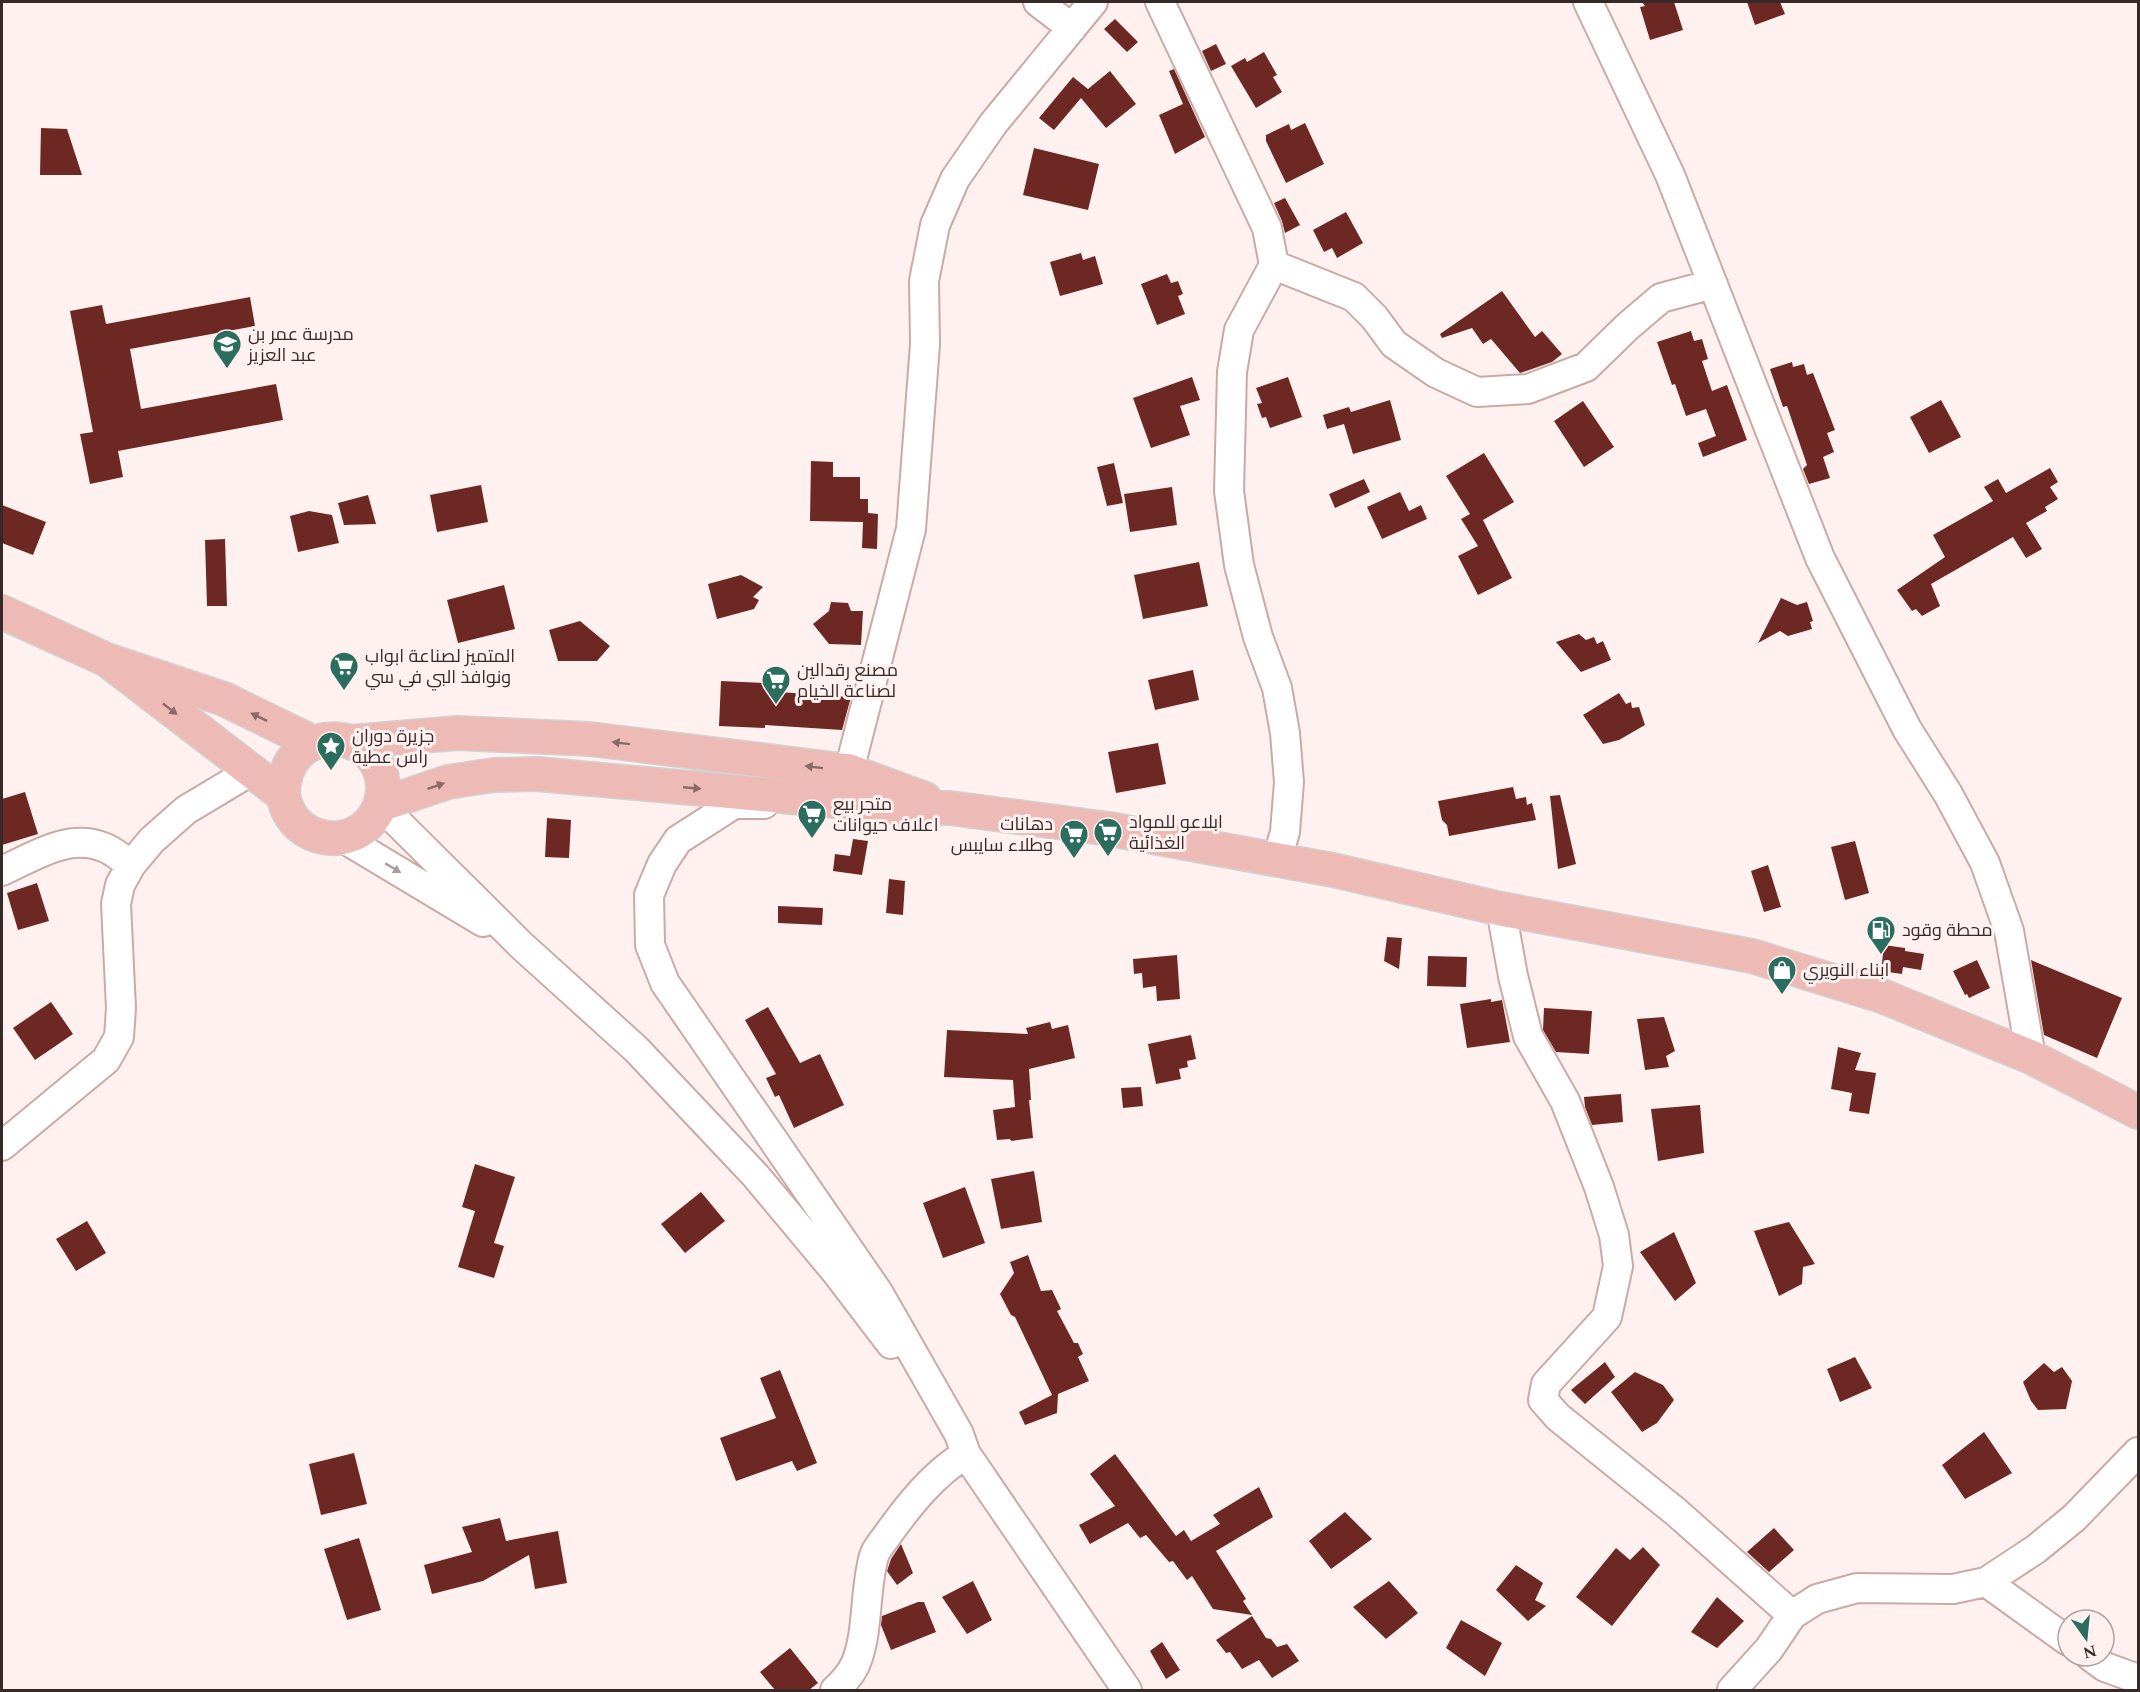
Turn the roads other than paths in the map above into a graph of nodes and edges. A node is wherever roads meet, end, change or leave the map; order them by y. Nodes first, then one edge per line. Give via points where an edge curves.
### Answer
1 (1038, 2) edge
2 (1093, 2) edge
3 (1160, 2) edge
4 (1588, 2) edge
5 (1071, 28) junction
6 (1274, 265) junction
7 (1713, 284) junction
8 (2, 612) edge
9 (107, 660) junction
10 (312, 742) junction
11 (351, 742) junction
12 (251, 771) junction
13 (856, 793) junction
14 (283, 795) junction
15 (380, 805) junction
16 (950, 808) junction
17 (343, 838) junction
18 (1277, 860) junction
19 (131, 865) junction
20 (2, 872) edge
21 (1501, 909) junction
22 (521, 945) junction
23 (2031, 1057) junction
24 (2139, 1112) edge
25 (2, 1146) edge
26 (963, 1444) junction
27 (2139, 1452) edge
28 (1986, 1582) junction
29 (1792, 1615) junction
30 (2056, 1632) edge
31 (2108, 1668) edge
32 (2139, 1679) edge
33 (835, 1690) edge
34 (1127, 1690) edge
35 (1732, 1690) edge

1 - 5 street
2 - 5 street
3 - 6 street via 1267,228
4 - 7 street via 1670,175
5 - 13 street via 993,124 955,179 935,225 924,281 925,344 911,529
6 - 7 street via 1354,297 1394,344 1436,373 1477,392 1528,389 1586,367 1661,298
6 - 18 street via 1239,330 1232,372 1229,491 1239,565 1257,637 1277,688 1285,733 1289,782 1285,832
7 - 23 street via 1820,558 1906,729 1948,794 1985,863 2009,931
8 - 9 main road
10 -> 9 main road via 224,699
9 -> 12 main road
10 - 11 main road
10 - 14 main road via 292,760 286,771
13 -> 11 main road via 590,739 456,733
11 - 15 main road via 363,748 381,771
12 - 14 main road
12 - 19 street via 186,810
15 -> 13 main road via 448,782 494,775 537,774
13 - 16 main road
13 - 16 main road
13 - 26 street via 734,804 678,840 649,895 650,945 665,983 878,1292
14 - 17 main road via 294,820 304,829 316,836
15 - 17 main road via 366,826
15 - 22 street
16 - 18 main road via 1109,828
17 -> 22 street
18 - 21 main road
19 - 20 street via 104,847 82,842 46,850
19 - 25 street via 120,885 116,904 119,1037 106,1060
21 - 23 main road via 1752,956 1882,996
21 - 29 street via 1528,1036 1564,1101 1599,1187 1614,1235 1618,1266 1607,1317 1546,1384 1543,1400 1558,1417 1676,1512
22 - 26 street via 636,1049 755,1175 836,1272
23 - 24 main road
26 - 33 street via 875,1554 855,1665
26 - 34 street
27 - 28 street via 2074,1518
28 - 29 street via 1953,1589 1857,1588 1817,1599
28 - 30 street
29 - 35 street via 1769,1649
31 - 32 street

